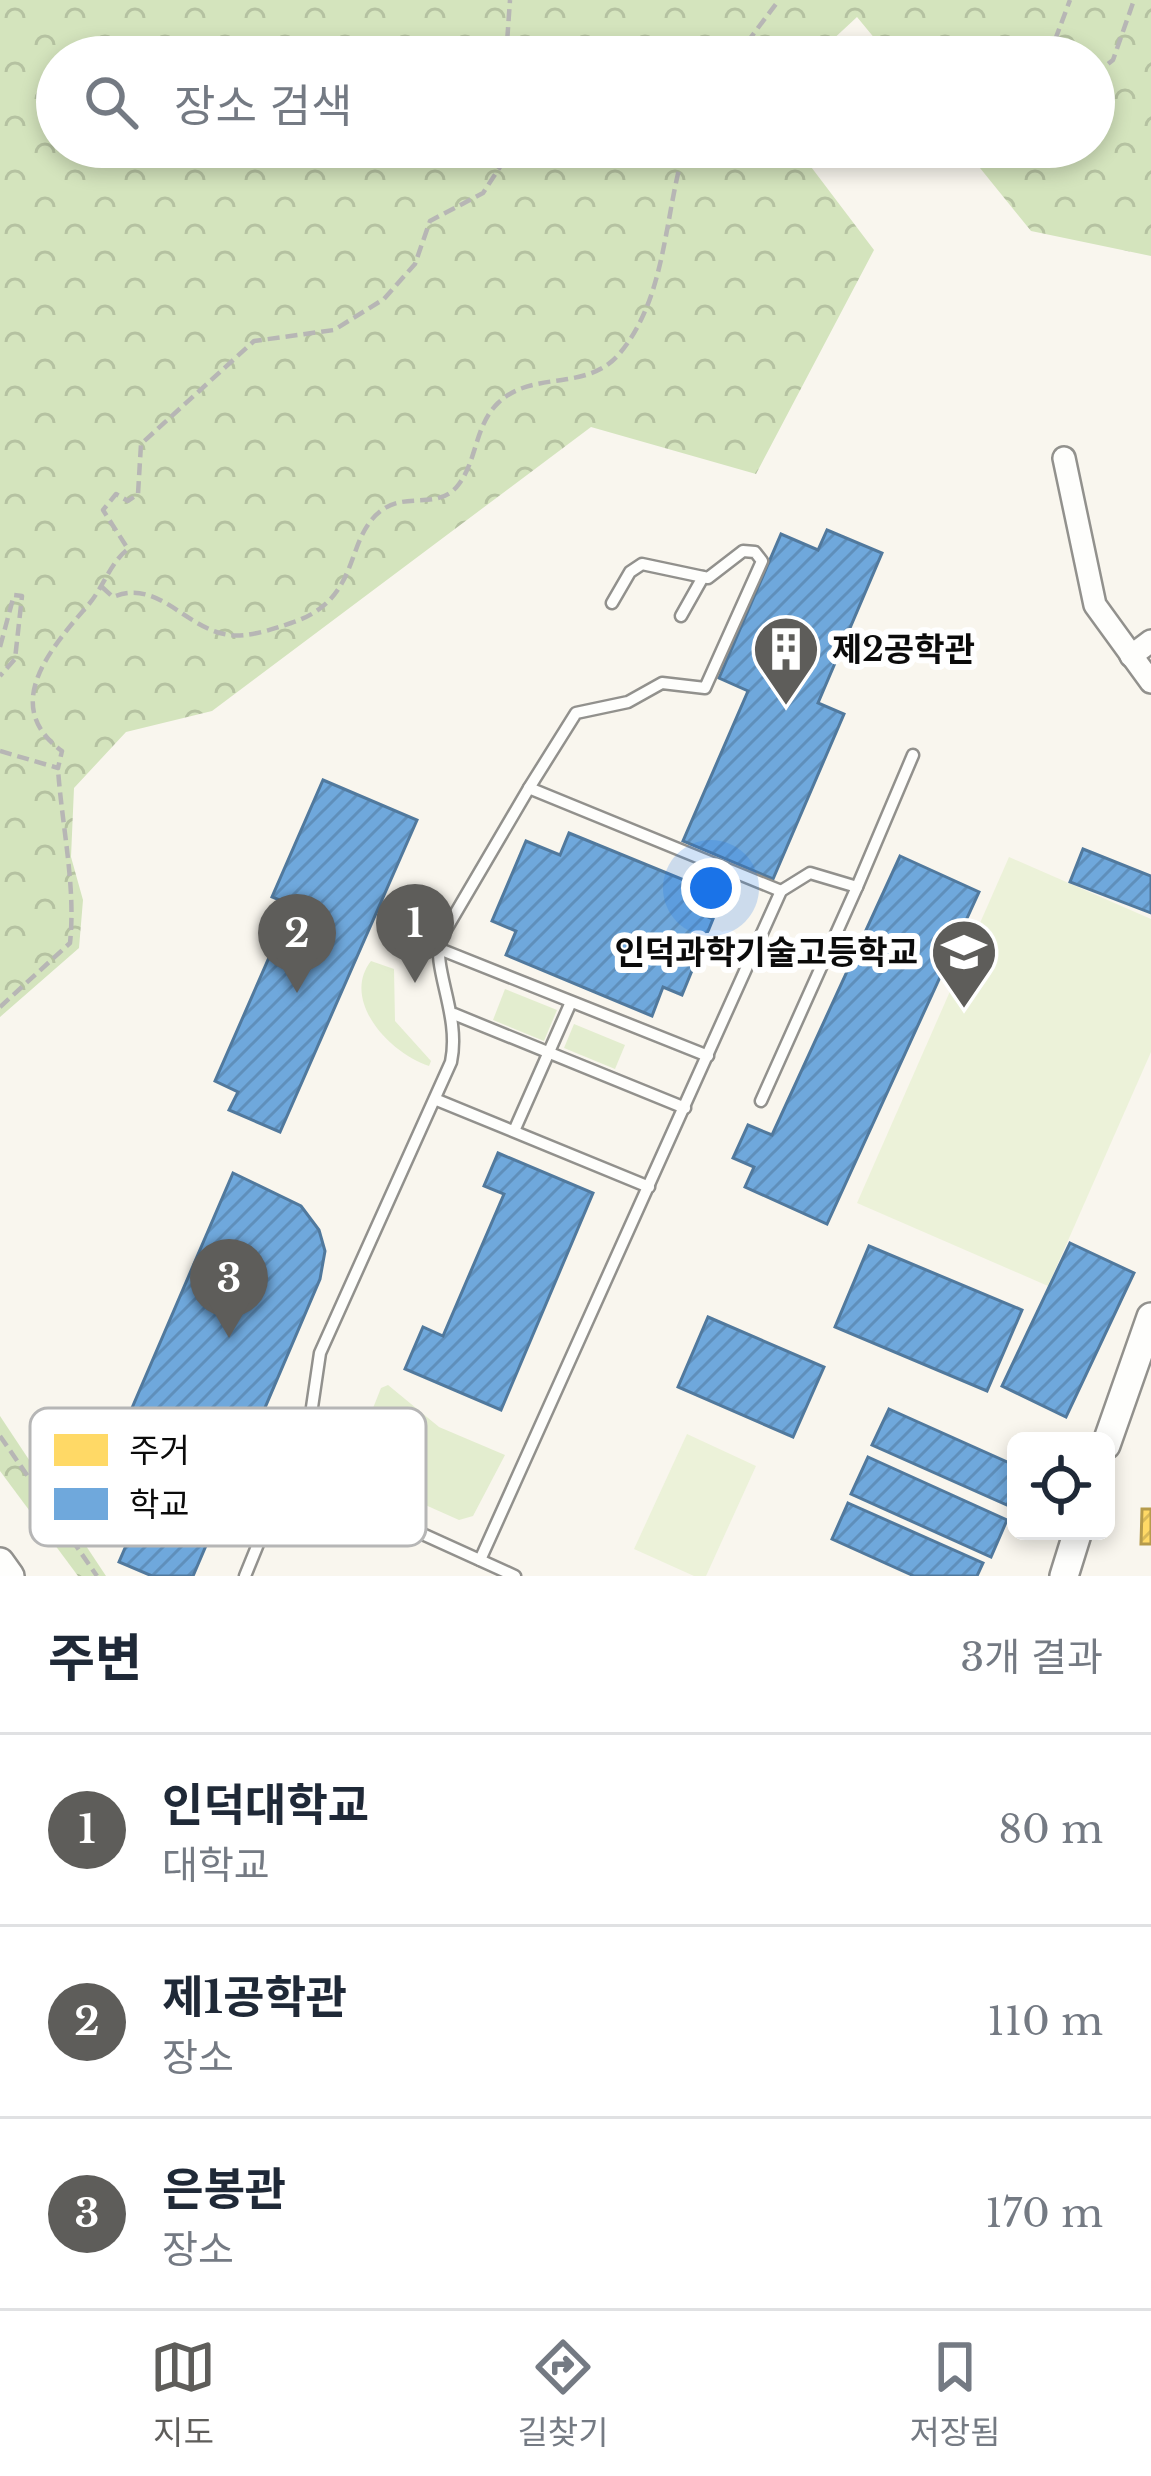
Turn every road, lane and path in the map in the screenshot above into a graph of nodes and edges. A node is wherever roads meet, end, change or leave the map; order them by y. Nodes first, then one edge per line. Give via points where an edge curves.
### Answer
1 (510, 0) edge
2 (779, 0) edge
3 (1070, 0) edge
4 (1133, 0) edge
5 (507, 36) edge
6 (752, 36) edge
7 (1056, 36) edge
8 (1115, 54) edge
9 (499, 168) edge
10 (680, 168) edge
11 (1064, 458) dead end
12 (704, 577) junction
13 (102, 587) junction
14 (612, 603) dead end
15 (681, 616) dead end
16 (1151, 640) edge
17 (0, 646) edge
18 (1130, 656) junction
19 (0, 676) edge
20 (1151, 682) edge
21 (19, 691) dead end
22 (21, 710) dead end
23 (0, 751) edge
24 (913, 755) dead end
25 (58, 768) junction
26 (529, 788) junction
27 (857, 887) junction
28 (782, 890) junction
29 (437, 948) junction
30 (571, 1002) junction
31 (0, 1007) edge
32 (454, 1014) junction
33 (549, 1052) junction
34 (708, 1056) junction
35 (436, 1100) junction
36 (761, 1101) dead end
37 (685, 1108) junction
38 (514, 1131) junction
39 (649, 1187) junction
40 (1151, 1317) edge
41 (312, 1408) edge
42 (1110, 1432) edge
43 (0, 1436) edge
44 (30, 1479) edge
45 (426, 1535) edge
46 (1075, 1540) edge
47 (76, 1546) edge
48 (258, 1546) edge
49 (481, 1560) junction
50 (0, 1562) edge
51 (10, 1576) edge
52 (97, 1576) edge
53 (245, 1576) edge
54 (515, 1576) edge
55 (1064, 1576) edge

1 - 5 path
2 - 6 path
3 - 7 path
4 - 8 path
9 - 13 path via 483,193 430,221 415,264 384,298 334,330 254,340 141,444 138,494 128,501 116,494 103,510 128,549
10 - 13 path via 654,289 620,353 596,376 510,392 475,439 463,480 447,497 387,506 369,524 345,586 322,608 296,622 228,635 150,593 113,597
11 - 18 street via 1095,604
12 - 14 lane via 642,564
12 - 15 lane
12 - 26 lane via 743,551 762,561 708,684 662,683 628,702 577,713
13 - 21 path via 42,651
16 - 18 street
17 - 19 path via 14,595 22,596 15,659
18 - 20 street
22 - 25 path via 39,739 62,751
23 - 25 path
24 - 27 lane
25 - 31 path via 74,902 70,943
26 - 28 lane
26 - 29 lane
27 - 28 lane via 809,873
27 - 36 lane
28 - 34 lane
29 - 30 lane
29 - 32 lane
30 - 33 lane
30 - 34 lane
32 - 33 lane
32 - 35 lane via 454,1046
33 - 37 lane
33 - 38 lane
34 - 37 lane
35 - 38 lane
35 - 41 lane via 320,1353
37 - 39 lane
38 - 39 lane
39 - 49 lane
40 - 42 street
43 - 44 path
45 - 49 lane
46 - 55 street
47 - 52 path
48 - 53 lane
49 - 54 lane
50 - 51 street

